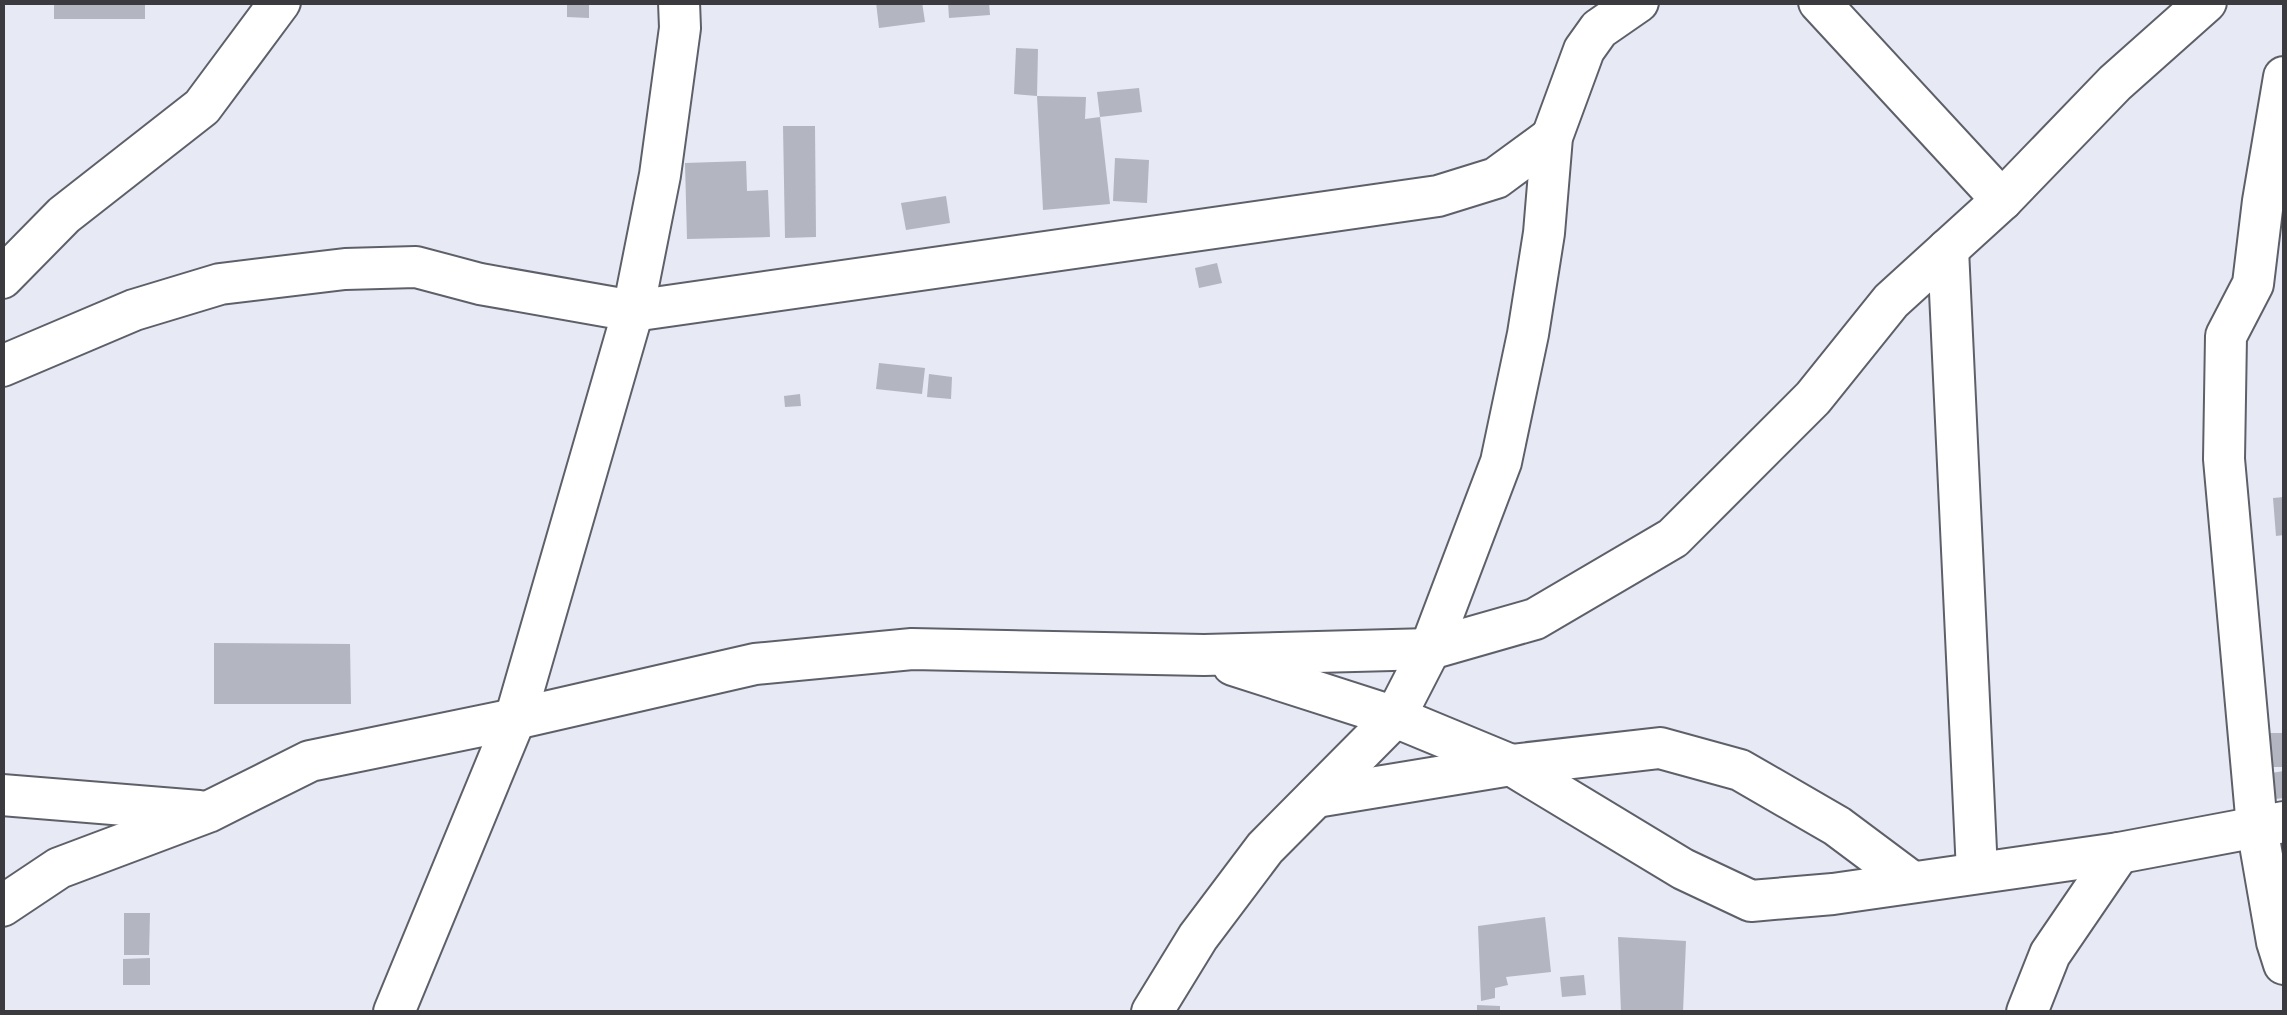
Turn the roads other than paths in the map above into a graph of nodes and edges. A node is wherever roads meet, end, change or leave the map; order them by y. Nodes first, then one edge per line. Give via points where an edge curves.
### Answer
1 (280, 2) edge
2 (712, 2) edge
3 (1638, 2) edge
4 (1819, 2) edge
5 (2206, 2) edge
6 (679, 16) edge
7 (2284, 76) edge
8 (1552, 137) junction
9 (2002, 200) junction
10 (1948, 249) junction
11 (3, 277) edge
12 (632, 311) junction
13 (2, 366) edge
14 (1430, 649) junction
15 (1204, 656) junction
16 (1394, 717) junction
17 (515, 719) junction
18 (1511, 766) junction
19 (2, 795) edge
20 (1316, 797) junction
21 (208, 812) junction
22 (2271, 825) edge
23 (2119, 852) junction
24 (1976, 872) junction
25 (1912, 882) junction
26 (2, 906) edge
27 (2284, 964) edge
28 (394, 1012) edge
29 (1152, 1012) edge
30 (2027, 1012) edge

1 - 11 street via 202,106 64,214
2 - 6 street
3 - 8 street via 1599,29 1584,50
4 - 9 street
5 - 9 street
6 - 12 street via 660,175
7 - 22 street via 2252,284 2226,336 2224,459
8 - 12 street via 1496,178 1438,196
8 - 14 street via 1544,233 1501,462
9 - 10 street
10 - 14 street via 1891,301 1813,398 1673,538 1535,619
10 - 24 street
12 - 13 street via 416,268 345,269 220,284 134,310
12 - 17 street
14 - 15 street
14 - 16 street
15 - 16 street
15 - 17 street via 912,650 775,662
16 - 18 street
16 - 20 street
17 - 21 street via 310,760
17 - 28 street
18 - 20 street
18 - 25 street via 1683,869 1751,900
18 - 25 street via 1660,748 1740,770 1837,826
19 - 21 street
20 - 29 street via 1243,878
21 - 26 street via 59,868
22 - 23 street
22 - 27 street
23 - 24 street
23 - 30 street via 2050,954
24 - 25 street

